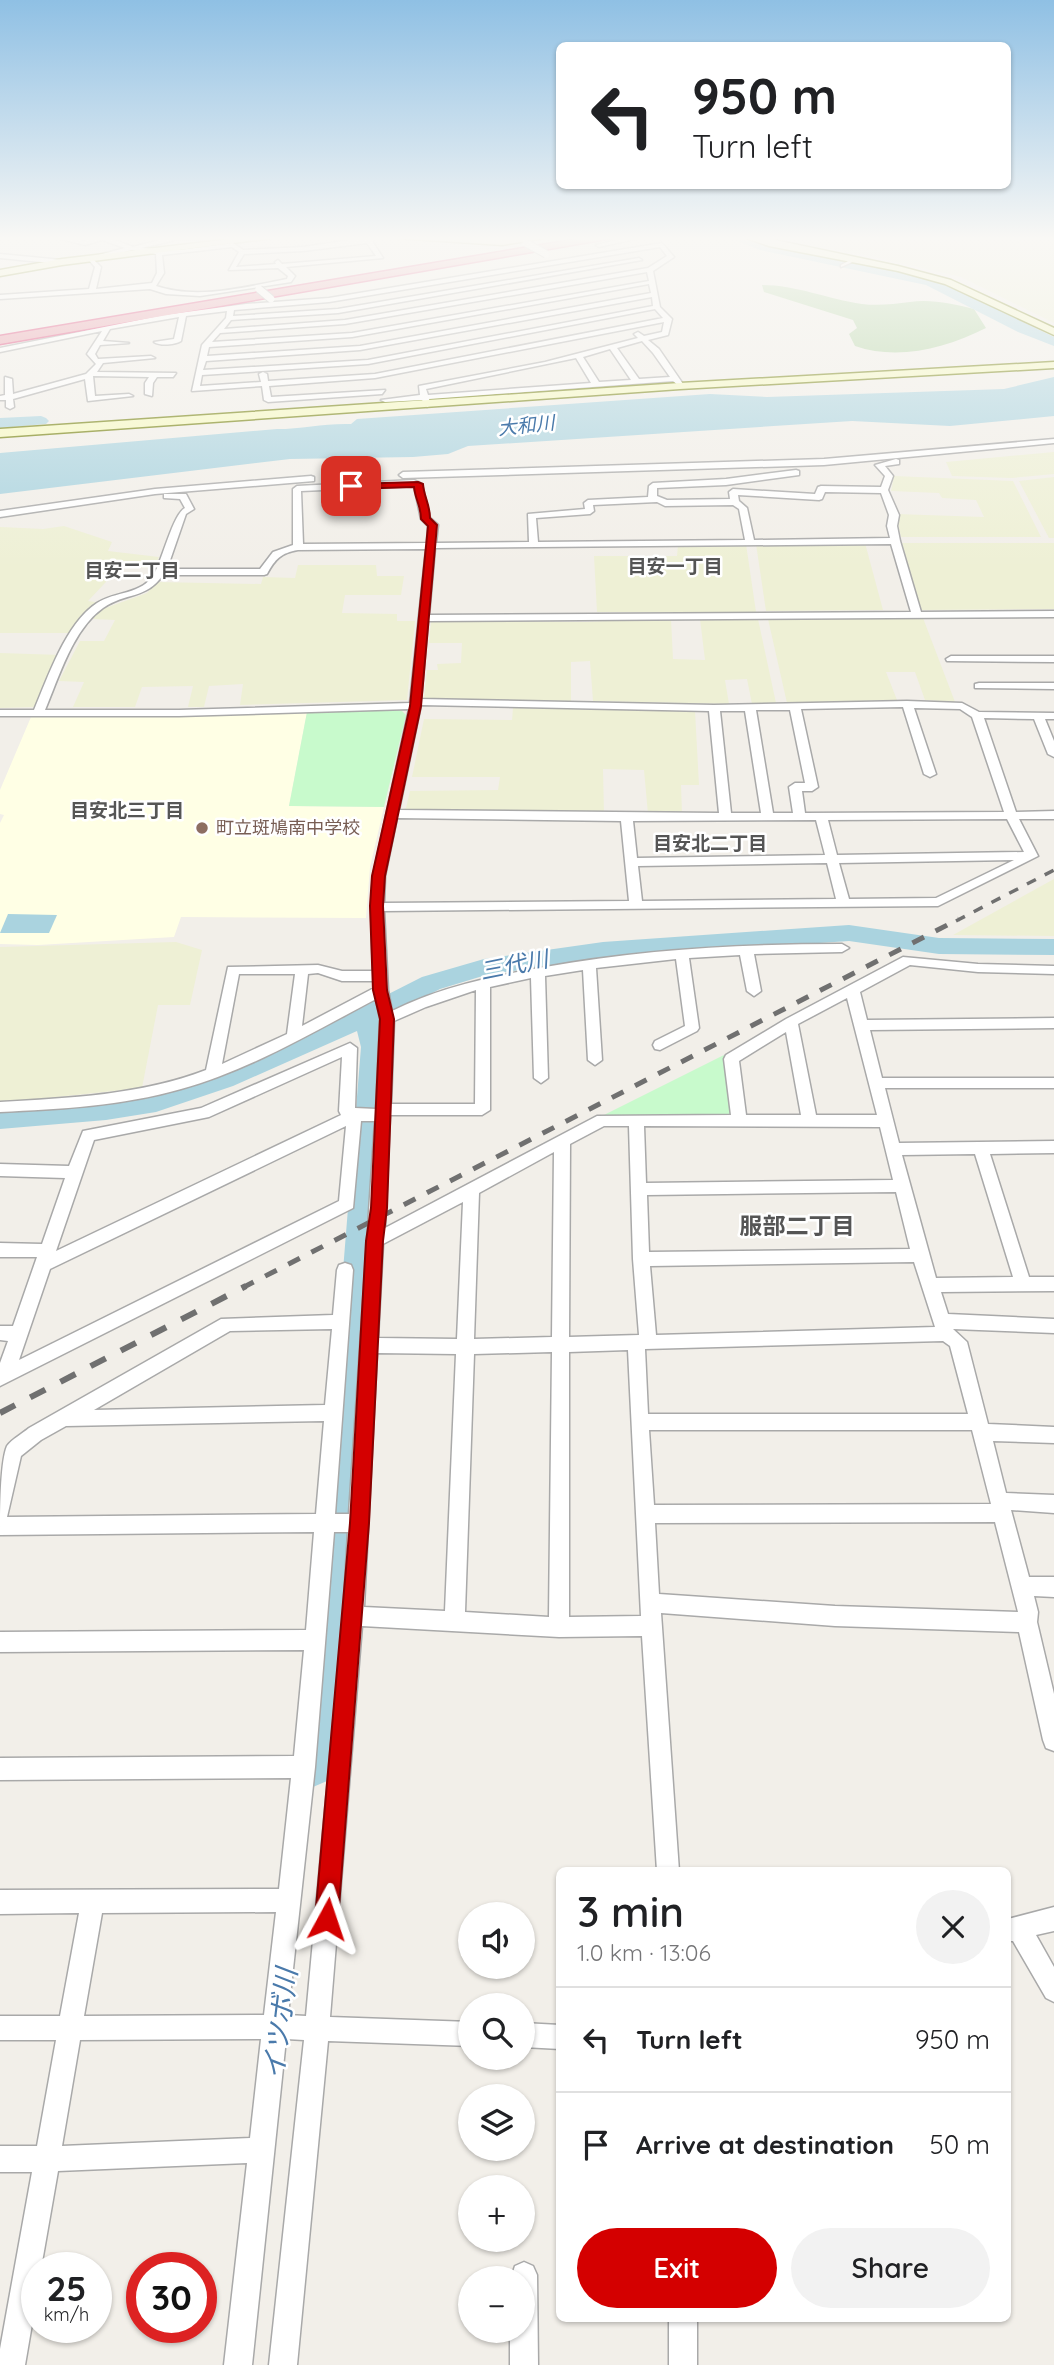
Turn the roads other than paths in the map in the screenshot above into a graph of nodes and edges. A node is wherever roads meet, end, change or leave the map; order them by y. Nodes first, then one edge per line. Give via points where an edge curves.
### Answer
1 (96, 346) edge
2 (206, 346) edge
3 (258, 346) edge
4 (368, 346) edge
5 (446, 346) edge
6 (518, 346) edge
7 (606, 346) edge
8 (612, 346) edge
9 (651, 346) edge
10 (360, 348) junction
11 (259, 355) junction
12 (578, 355) junction
13 (151, 358) dead end
14 (202, 359) junction
15 (96, 361) junction
16 (368, 362) junction
17 (545, 364) junction
18 (1054, 365) edge
19 (262, 369) junction
20 (510, 371) junction
21 (198, 373) junction
22 (155, 374) junction
23 (90, 375) junction
24 (173, 375) dead end
25 (375, 376) junction
26 (473, 376) junction
27 (8, 379) dead end
28 (636, 381) junction
29 (678, 382) junction
30 (264, 384) junction
31 (596, 384) junction
32 (557, 387) junction
33 (194, 389) junction
34 (520, 390) junction
35 (480, 393) junction
36 (149, 394) dead end
37 (129, 396) dead end
38 (10, 397) junction
39 (0, 398) edge
40 (191, 399) dead end
41 (385, 400) junction
42 (426, 401) junction
43 (10, 407) dead end
44 (0, 433) edge
45 (1054, 441) edge
46 (1054, 450) edge
47 (935, 454) junction
48 (879, 465) junction
49 (884, 490) junction
50 (114, 496) junction
51 (652, 500) junction
52 (735, 502) junction
53 (0, 514) edge
54 (750, 541) junction
55 (895, 541) junction
56 (298, 547) junction
57 (431, 547) junction
58 (534, 547) junction
59 (159, 572) junction
60 (1054, 614) edge
61 (917, 615) junction
62 (423, 618) junction
63 (951, 659) dead end
64 (1054, 659) edge
65 (979, 686) dead end
66 (1054, 686) edge
67 (416, 704) junction
68 (907, 704) junction
69 (795, 706) junction
70 (750, 707) junction
71 (713, 708) junction
72 (0, 713) edge
73 (38, 713) junction
74 (977, 715) junction
75 (1038, 716) junction
76 (1054, 716) edge
77 (1054, 754) edge
78 (930, 774) dead end
79 (391, 814) junction
80 (1054, 815) edge
81 (768, 816) junction
82 (800, 816) junction
83 (821, 816) junction
84 (1014, 816) junction
85 (627, 817) junction
86 (725, 817) junction
87 (1031, 856) junction
88 (832, 860) junction
89 (632, 862) junction
90 (843, 902) junction
91 (636, 905) junction
92 (377, 906) junction
93 (842, 948) dead end
94 (746, 949) junction
95 (682, 953) junction
96 (589, 964) junction
97 (302, 969) junction
98 (1054, 970) edge
99 (538, 973) junction
100 (380, 983) junction
101 (483, 984) junction
102 (852, 989) junction
103 (754, 991) dead end
104 (387, 1019) junction
105 (791, 1022) junction
106 (1054, 1023) edge
107 (862, 1025) junction
108 (294, 1035) junction
109 (660, 1045) dead end
110 (595, 1060) dead end
111 (213, 1072) junction
112 (541, 1078) dead end
113 (877, 1083) junction
114 (1054, 1083) edge
115 (0, 1107) edge
116 (382, 1112) junction
117 (354, 1115) junction
118 (636, 1120) junction
119 (810, 1121) junction
120 (886, 1121) junction
121 (739, 1122) junction
122 (562, 1143) junction
123 (1054, 1147) edge
124 (981, 1148) junction
125 (894, 1149) junction
126 (0, 1170) edge
127 (74, 1172) junction
128 (902, 1186) junction
129 (471, 1189) junction
130 (638, 1189) junction
131 (375, 1241) junction
132 (0, 1250) edge
133 (920, 1255) junction
134 (45, 1258) junction
135 (641, 1259) junction
136 (345, 1270) dead end
137 (1023, 1284) junction
138 (1054, 1284) edge
139 (930, 1285) junction
140 (341, 1322) junction
141 (1054, 1326) edge
142 (944, 1327) junction
143 (0, 1333) edge
144 (19, 1334) junction
145 (642, 1341) junction
146 (560, 1344) junction
147 (369, 1345) junction
148 (466, 1347) junction
149 (2, 1378) edge
150 (334, 1413) junction
151 (63, 1418) junction
152 (639, 1422) junction
153 (979, 1427) junction
154 (1054, 1435) edge
155 (1054, 1504) edge
156 (1001, 1507) junction
157 (0, 1511) edge
158 (647, 1514) junction
159 (341, 1523) junction
160 (0, 1525) edge
161 (1021, 1586) junction
162 (1054, 1587) edge
163 (650, 1603) junction
164 (352, 1616) junction
165 (455, 1622) junction
166 (1027, 1622) junction
167 (649, 1626) junction
168 (559, 1627) junction
169 (316, 1640) junction
170 (0, 1643) edge
171 (1054, 1740) edge
172 (304, 1768) junction
173 (0, 1769) edge
174 (668, 1867) edge
175 (289, 1900) junction
176 (0, 1902) edge
177 (92, 1903) junction
178 (1054, 1920) edge
179 (1013, 1929) edge
180 (1054, 1990) edge
181 (276, 2027) junction
182 (0, 2028) edge
183 (69, 2028) junction
184 (317, 2029) junction
185 (458, 2034) edge
186 (535, 2036) edge
187 (556, 2037) edge
188 (262, 2150) junction
189 (0, 2159) edge
190 (46, 2159) junction
191 (683, 2322) edge
192 (524, 2343) edge
193 (11, 2365) edge
194 (238, 2365) edge
195 (283, 2365) edge
196 (524, 2365) edge
197 (683, 2365) edge

1 - 15 street via 91,354
2 - 14 street
3 - 11 street
4 - 10 street
5 - 16 street
6 - 25 street
7 - 12 street
8 - 28 street
9 - 29 street
10 - 11 street
10 - 16 street
11 - 14 street
11 - 19 street
12 - 17 street
12 - 31 street
13 - 15 street via 136,355
14 - 21 street
15 - 23 street via 100,366
16 - 19 street
16 - 25 street
17 - 20 street
17 - 32 street
18 - 29 street
19 - 21 street
19 - 30 street
20 - 26 street
20 - 34 street
21 - 33 street
22 - 23 street
22 - 24 street
22 - 36 street
23 - 37 street via 91,399
23 - 38 street
25 - 30 street
25 - 41 street
26 - 35 street
26 - 42 street via 422,387
27 - 38 street
28 - 29 street
28 - 31 street
29 - 42 street
30 - 33 street
30 - 41 street via 268,400
31 - 32 street
32 - 34 street
33 - 40 street
34 - 35 street
35 - 42 street
38 - 39 street
38 - 43 street
41 - 42 street
41 - 44 street
45 - 47 street
46 - 47 street
47 - 48 street
47 - 50 street via 781,464 281,480
48 - 49 street via 889,476
48 - 51 street via 653,486
49 - 52 street via 821,489 820,497 733,492
49 - 55 street via 894,515
50 - 53 street
50 - 59 street via 175,495 186,500 190,509 182,513
51 - 52 street
51 - 58 street via 588,503 590,511 531,516
52 - 54 street via 743,508
54 - 55 street
54 - 58 street
55 - 61 street
56 - 57 street
56 - 57 street via 298,489 414,483 426,506 426,519 433,525
56 - 59 street via 273,555 264,572
57 - 58 street
57 - 62 street
59 - 73 street via 145,589 99,606 65,653
60 - 61 street
61 - 62 street
62 - 67 street
63 - 64 street
65 - 66 street
67 - 71 street
67 - 73 street
67 - 79 street
68 - 69 street
68 - 74 street via 962,706
68 - 78 street
69 - 70 street
69 - 82 street via 811,787 794,787
70 - 71 street
70 - 81 street
71 - 86 street
72 - 73 street
74 - 75 street
74 - 84 street
75 - 76 street
75 - 77 street
79 - 85 street
79 - 92 street
80 - 84 street
81 - 82 street
81 - 86 street
82 - 83 street
83 - 84 street
83 - 88 street
84 - 87 street
85 - 86 street
85 - 89 street
87 - 88 street
87 - 90 street via 938,902
88 - 89 street
88 - 90 street
89 - 91 street
90 - 91 street
91 - 92 street
92 - 100 street
93 - 94 street
94 - 95 street
94 - 103 street
95 - 96 street
95 - 109 street via 692,1028
96 - 99 street
96 - 110 street
97 - 100 street
97 - 108 street
97 - 111 street via 233,970
98 - 102 street via 908,960
99 - 101 street
99 - 112 street
100 - 104 street
100 - 108 street
101 - 104 street via 436,996
101 - 116 street via 482,1110
102 - 105 street
102 - 107 street
104 - 116 street
105 - 119 street
105 - 121 street via 731,1059
106 - 107 street
107 - 113 street
108 - 111 street
111 - 115 street via 178,1085 115,1096
113 - 114 street
113 - 120 street
116 - 117 street
116 - 131 street
117 - 127 street via 347,1111 351,1048 204,1113 88,1135
117 - 134 street
117 - 149 street via 348,1204
118 - 121 street
118 - 122 street via 602,1119
118 - 130 street
119 - 120 street
119 - 121 street
120 - 125 street
122 - 129 street
122 - 146 street
123 - 124 street
124 - 125 street
124 - 137 street
125 - 128 street
126 - 127 street
127 - 134 street
128 - 130 street
128 - 133 street
129 - 131 street
129 - 148 street
130 - 135 street
131 - 147 street
132 - 134 street
133 - 135 street
133 - 139 street
134 - 144 street
135 - 145 street
136 - 140 street
137 - 138 street
137 - 139 street
139 - 142 street
140 - 150 street
140 - 151 street via 227,1324
141 - 142 street
142 - 145 street
142 - 153 street via 958,1342
143 - 144 street
144 - 149 street
145 - 146 street
145 - 152 street
146 - 148 street
146 - 168 street
147 - 148 street
147 - 159 street
148 - 165 street
150 - 151 street
150 - 159 street
151 - 157 street via 13,1452
152 - 153 street
152 - 158 street
153 - 154 street
153 - 156 street
155 - 156 street
156 - 158 street
156 - 161 street
158 - 163 street
159 - 160 street
159 - 164 street
159 - 169 street
161 - 162 street
161 - 166 street
163 - 166 street via 835,1616
163 - 167 street
164 - 165 street
164 - 184 street
165 - 168 street
166 - 171 street
167 - 168 street
167 - 174 street
169 - 170 street
169 - 172 street
172 - 173 street
172 - 175 street
175 - 177 street
175 - 181 street
176 - 177 street
177 - 183 street
178 - 179 street
179 - 180 street
181 - 183 street
181 - 184 street
181 - 188 street
182 - 183 street
183 - 190 street
184 - 185 street
184 - 195 street
186 - 187 street
188 - 190 street
188 - 194 street
189 - 190 street
190 - 193 street
191 - 197 street
192 - 196 street

